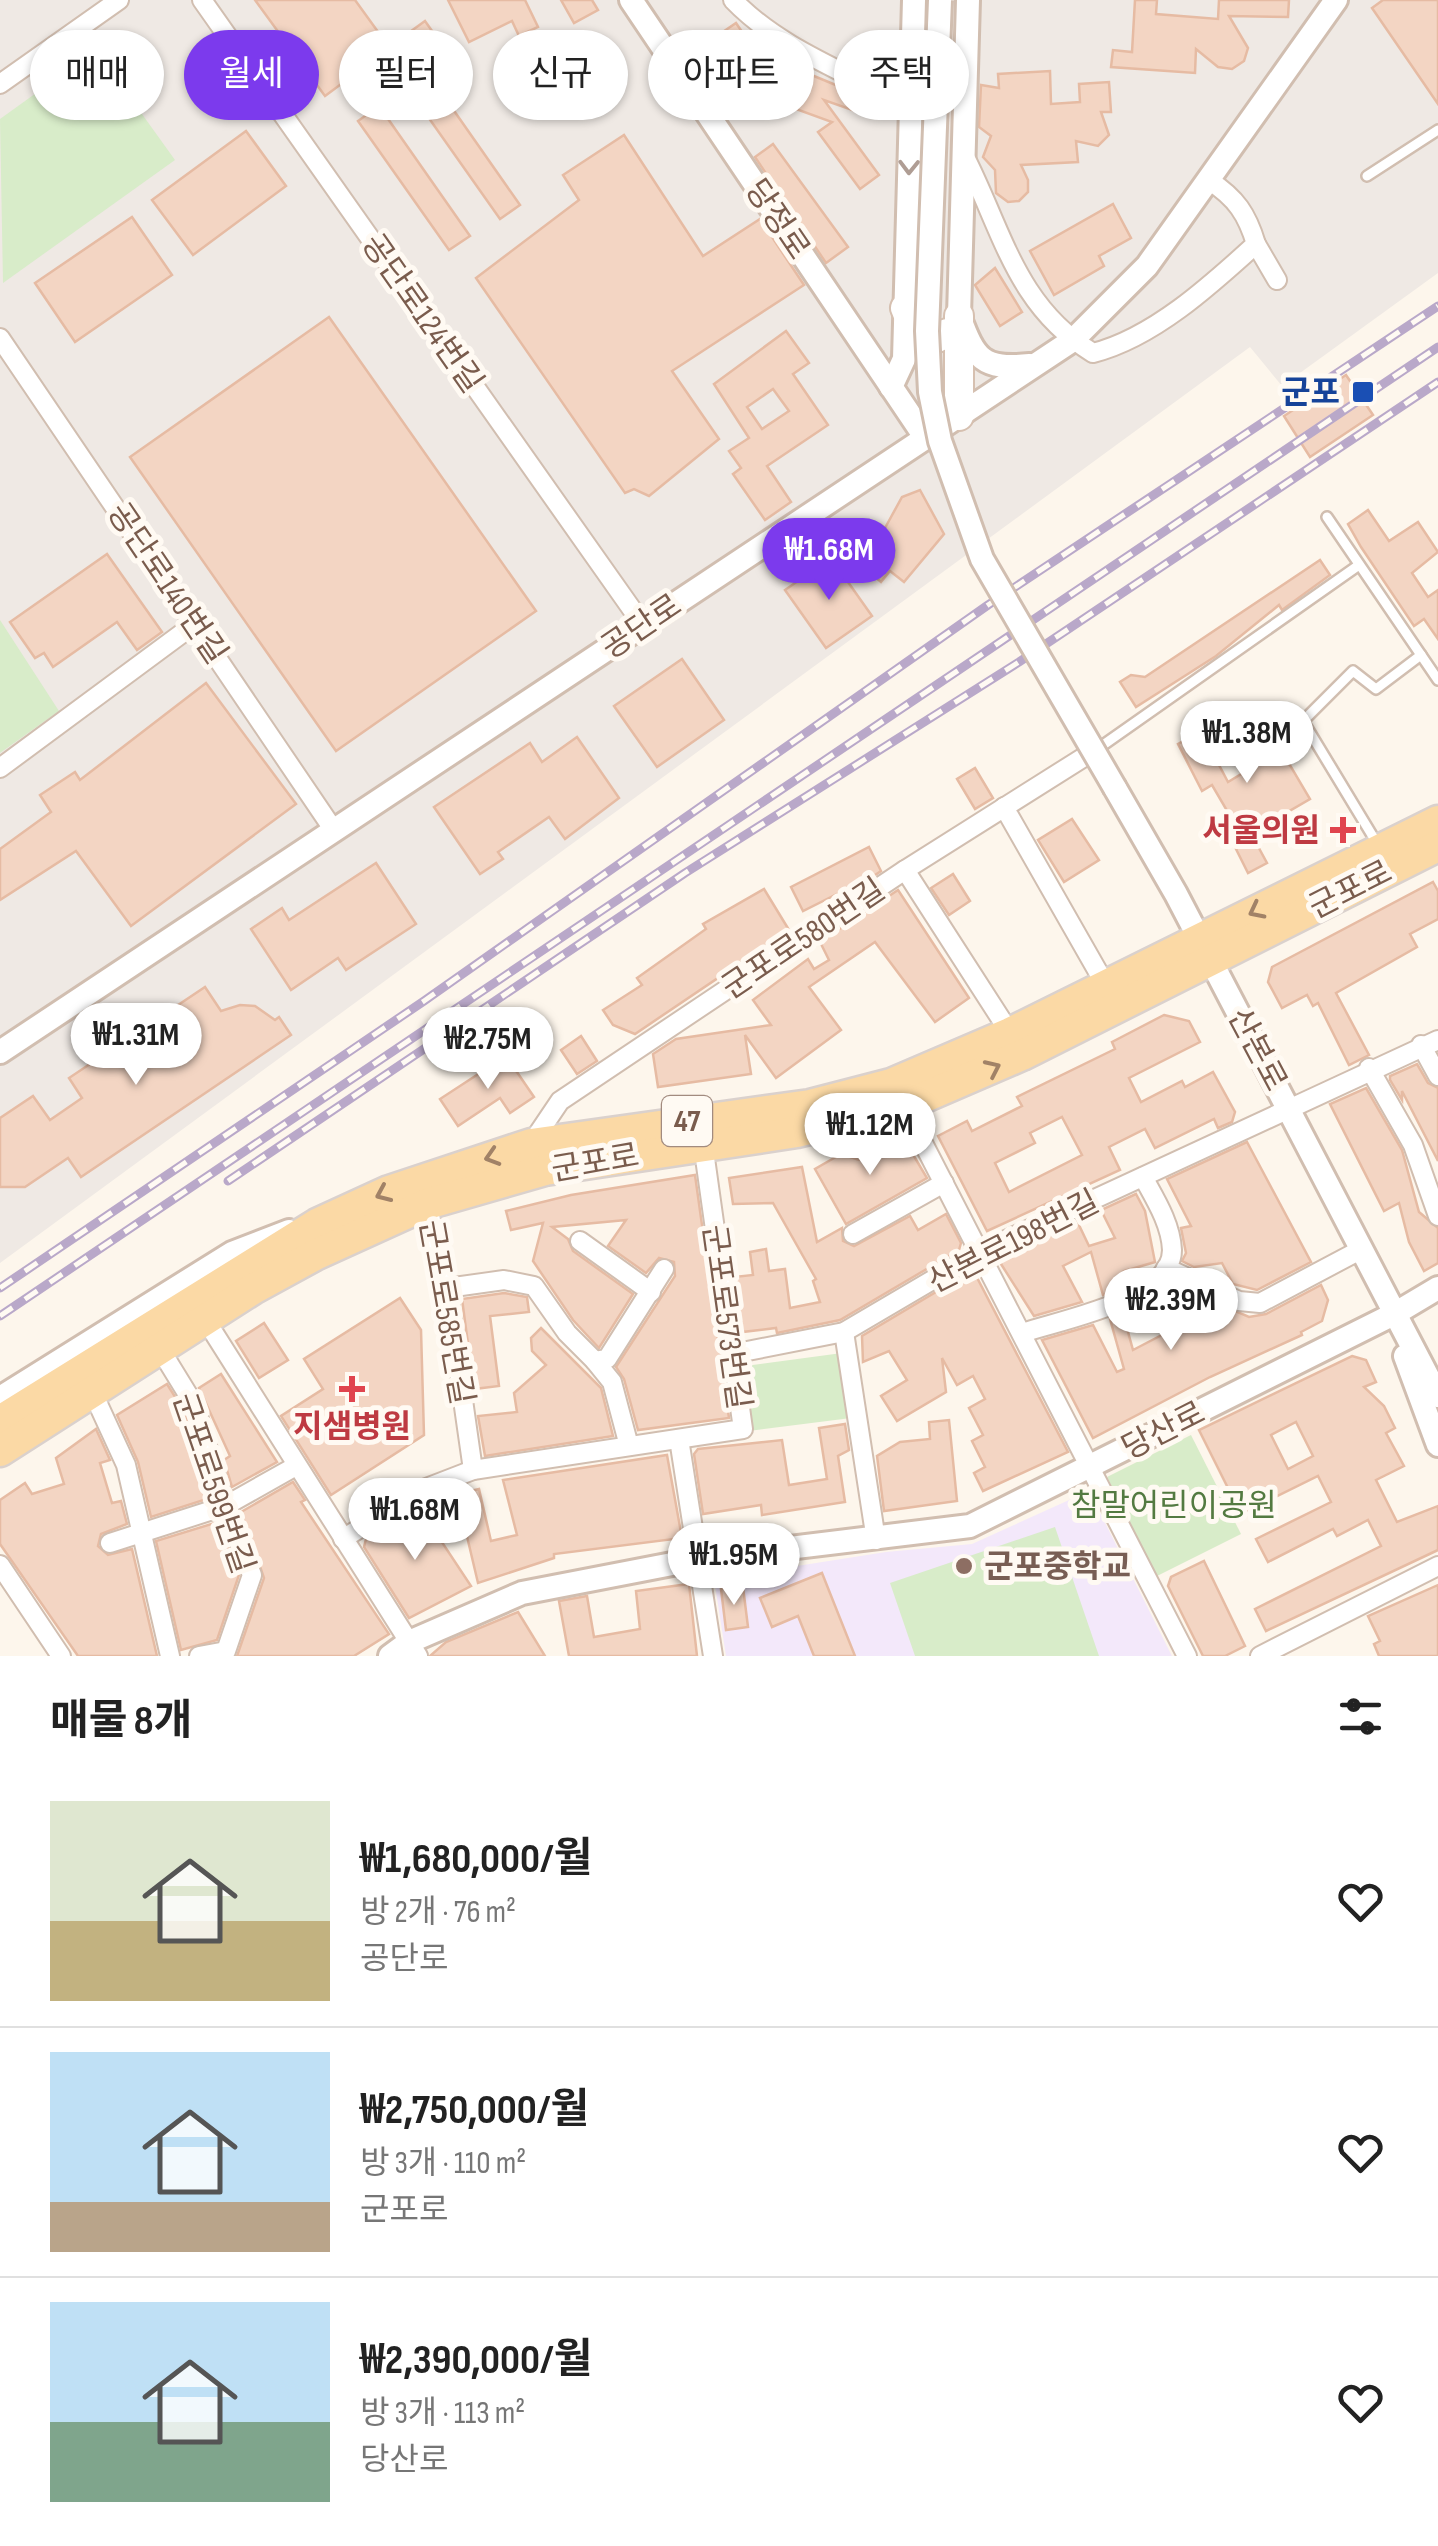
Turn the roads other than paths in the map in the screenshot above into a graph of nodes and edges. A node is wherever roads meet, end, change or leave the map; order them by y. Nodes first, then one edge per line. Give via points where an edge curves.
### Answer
1 (120, 0) edge
2 (202, 0) edge
3 (631, 0) edge
4 (732, 0) edge
5 (914, 0) edge
6 (940, 0) edge
7 (968, 0) edge
8 (1336, 0) edge
9 (913, 30) edge
10 (834, 68) edge
11 (0, 84) edge
12 (910, 120) edge
13 (1438, 130) edge
14 (963, 152) junction
15 (1367, 176) dead end
16 (1210, 181) junction
17 (1256, 244) junction
18 (1277, 280) dead end
19 (905, 308) junction
20 (959, 316) junction
21 (0, 338) edge
22 (1073, 340) junction
23 (1036, 365) junction
24 (891, 387) junction
25 (959, 416) junction
26 (925, 438) junction
27 (1327, 517) dead end
28 (1360, 565) junction
29 (196, 623) junction
30 (643, 625) junction
31 (1421, 656) junction
32 (1438, 680) edge
33 (1092, 752) joint
34 (0, 768) edge
35 (1004, 807) junction
36 (1438, 821) edge
37 (333, 830) junction
38 (1438, 846) edge
39 (1380, 847) junction
40 (905, 870) junction
41 (1205, 949) junction
42 (1104, 984) junction
43 (1010, 1033) junction
44 (1430, 1042) edge
45 (0, 1052) edge
46 (1369, 1068) junction
47 (1438, 1076) edge
48 (843, 1099) junction
49 (904, 1106) junction
50 (1289, 1109) junction
51 (797, 1132) junction
52 (531, 1144) junction
53 (703, 1144) junction
54 (452, 1169) junction
55 (1144, 1177) junction
56 (944, 1182) junction
57 (427, 1204) junction
58 (1438, 1216) edge
59 (317, 1224) junction
60 (853, 1234) dead end
61 (580, 1241) dead end
62 (1362, 1249) junction
63 (980, 1252) junction
64 (1166, 1268) junction
65 (664, 1270) dead end
66 (448, 1288) junction
67 (1438, 1288) edge
68 (651, 1292) junction
69 (1396, 1313) junction
70 (205, 1319) junction
71 (844, 1332) junction
72 (1022, 1333) junction
73 (160, 1349) junction
74 (732, 1354) junction
75 (1438, 1360) edge
76 (595, 1361) junction
77 (92, 1392) junction
78 (1438, 1396) edge
79 (0, 1398) edge
80 (0, 1422) edge
81 (679, 1439) junction
82 (1438, 1445) edge
83 (629, 1446) junction
84 (0, 1451) edge
85 (296, 1466) junction
86 (1091, 1466) junction
87 (473, 1470) junction
88 (225, 1506) junction
89 (143, 1534) junction
90 (343, 1539) junction
91 (876, 1540) junction
92 (110, 1542) dead end
93 (698, 1558) junction
94 (0, 1566) edge
95 (1438, 1566) edge
96 (414, 1649) edge
97 (61, 1656) edge
98 (170, 1656) edge
99 (199, 1656) edge
100 (390, 1656) edge
101 (713, 1656) edge
102 (1187, 1656) edge
103 (1260, 1656) edge

1 - 11 street
2 - 30 street, 공단로124번길
3 - 24 street, 당정로
4 - 10 street via 792,47
5 - 9 street
6 - 41 street, 산본로, bridge via 927,331 940,441 982,558
7 - 14 street
8 - 16 street, 공단로
12 -> 19 street
13 - 15 lane
14 - 20 street
14 - 22 street via 1026,288
16 - 17 street via 1232,195
16 - 22 street, 공단로 via 1147,266
17 - 18 street
17 - 22 street via 1217,280 1115,348 1093,353
19 - 20 main road via 910,326 925,339 952,330
19 - 24 street via 904,359
20 - 23 street via 972,352 989,364
20 - 25 main road
21 - 29 street, 공단로140번길
22 - 23 street, 공단로
23 - 25 street, 공단로
24 - 26 street, 당정로
25 - 26 street, 공단로
26 - 30 street, 공단로
27 - 28 lane
28 - 31 lane
28 - 33 lane
29 - 34 street
29 - 37 street, 공단로140번길
30 - 37 street, 공단로
31 - 32 lane
31 - 39 lane via 1376,689 1353,672 1303,720
33 - 35 street, 군포로580번길
35 - 40 street, 군포로580번길
35 - 42 street
36 - 39 main road, 군포로 / 47
37 - 45 street, 공단로
38 - 41 main road, 군포로 / 47
39 -> 41 main road, 군포로 / 47
40 - 43 street
40 - 52 street, 군포로580번길 via 560,1101
41 - 42 main road, 군포로 / 47
49 -> 41 main road, 군포로 / 47 via 1022,1055
41 - 50 street, 산본로
42 - 43 main road, 군포로 / 47
43 - 48 main road, 군포로 / 47
44 - 46 street, 산본로198번길
44 - 47 street
46 - 50 street, 산본로198번길
46 - 58 street via 1413,1145
48 - 51 main road via 851,1112
48 - 52 main road, 군포로 / 47
49 - 51 main road, 군포로 / 47
49 - 56 street
50 - 55 street, 산본로198번길
50 - 62 street, 산본로
51 - 53 main road, 군포로 / 47
52 -> 54 main road, 군포로 / 47
53 - 57 main road, 군포로 / 47 via 515,1176
53 - 74 street, 군포로573번길
54 - 57 street, 군포로585번길 via 424,1188
54 -> 59 main road, 군포로 / 47
55 - 63 street, 산본로198번길
55 - 64 street via 1171,1241
56 - 60 street
56 - 63 street
57 - 66 street, 군포로585번길
57 - 70 main road, 군포로 / 47 via 317,1254
59 - 79 street via 232,1253
59 - 80 main road, 군포로 / 47
61 - 68 street
62 - 64 street via 1260,1303 1240,1301
62 - 69 street, 산본로
63 - 71 street, 산본로198번길
63 - 72 street
64 - 72 street via 1128,1299
65 - 68 street
66 - 76 street via 504,1280 534,1286
66 - 87 street, 군포로585번길
67 - 69 street, 당산로
68 - 76 street via 607,1360
69 - 75 street, 산본로
69 - 78 street, 산본로
69 - 82 street, 산본로 via 1406,1362
69 - 86 street, 당산로
70 - 73 main road, 군포로 / 47
70 - 85 street
71 - 74 street, 산본로198번길
71 - 91 street
72 - 86 street
73 - 77 main road, 군포로 / 47
73 - 88 street, 군포로599번길 via 195,1406
74 - 81 street, 군포로573번길 via 743,1429
76 - 83 street via 612,1382
77 - 84 main road, 군포로 / 47
77 - 89 street via 126,1465
81 - 83 street, 군포로573번길
81 - 93 street
83 - 87 street, 군포로573번길
85 - 88 street
85 - 90 street
86 - 91 street, 당산로 via 970,1526
86 - 102 street
87 - 90 street, 군포로573번길 via 416,1492
88 - 89 street
88 - 99 street, 군포로599번길 via 252,1575 226,1651
89 - 92 street
89 - 98 street
90 - 96 street
91 - 93 street, 당산로
93 - 96 street, 당산로 via 522,1593
93 - 101 street
94 - 97 street
95 - 103 street
96 - 100 street, 당산로

